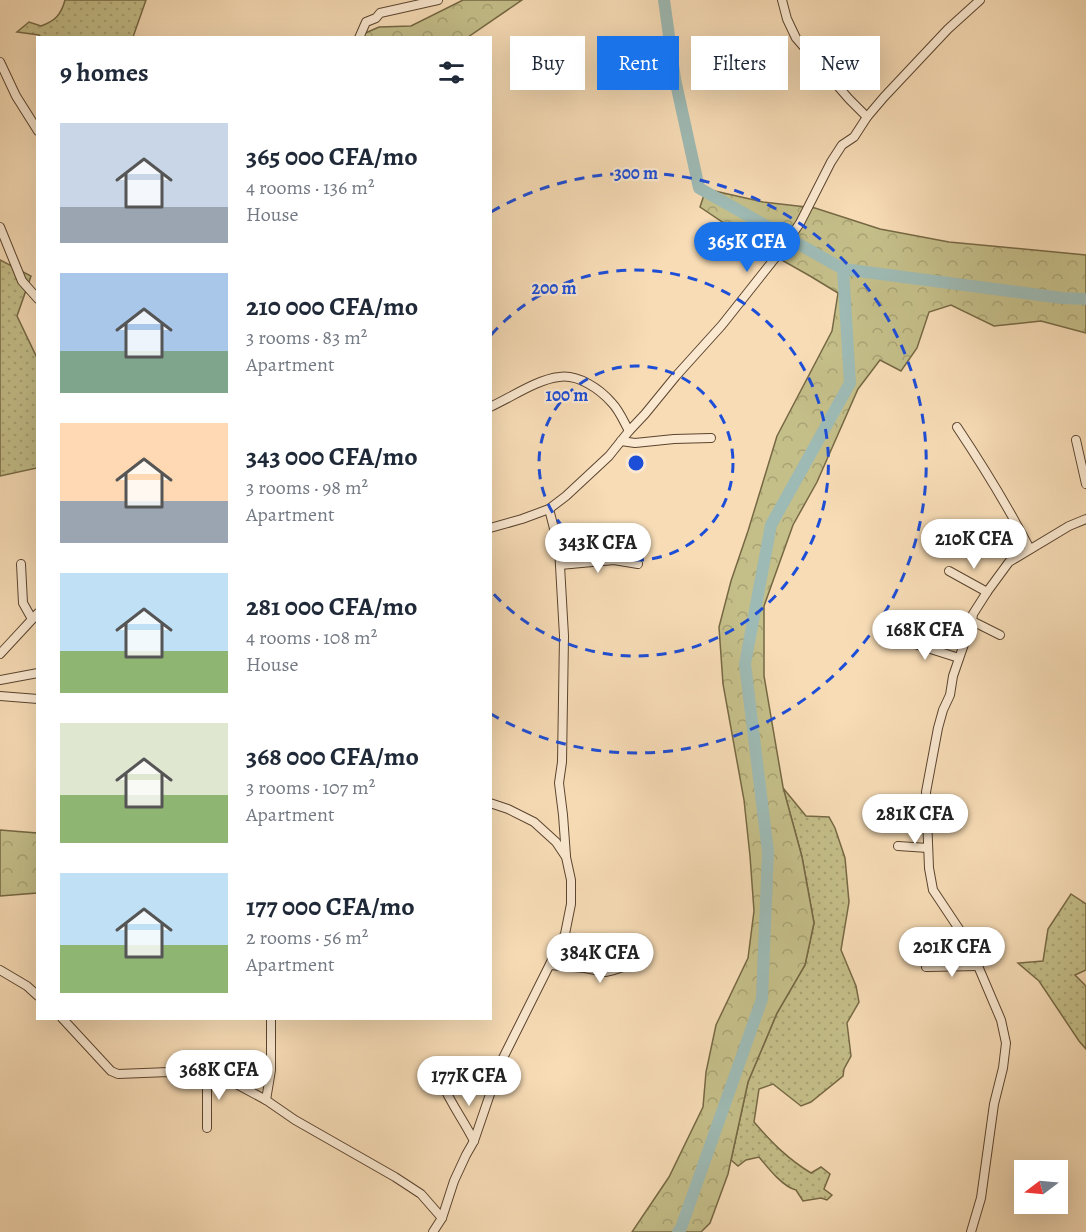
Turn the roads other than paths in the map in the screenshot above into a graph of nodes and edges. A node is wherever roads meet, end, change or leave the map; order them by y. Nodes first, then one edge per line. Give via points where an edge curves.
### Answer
1 (438, 0) edge
2 (782, 0) edge
3 (980, 0) edge
4 (360, 36) edge
5 (0, 62) edge
6 (867, 117) junction
7 (36, 128) edge
8 (0, 227) edge
9 (36, 297) edge
10 (492, 406) edge
11 (957, 427) dead end
12 (629, 431) junction
13 (711, 438) dead end
14 (1076, 440) dead end
15 (621, 441) junction
16 (1086, 484) edge
17 (549, 509) junction
18 (1086, 519) edge
19 (492, 527) edge
20 (1030, 549) junction
21 (21, 564) dead end
22 (638, 564) dead end
23 (560, 565) junction
24 (949, 571) dead end
25 (987, 592) junction
26 (35, 616) edge
27 (972, 621) junction
28 (1000, 635) dead end
29 (899, 639) dead end
30 (0, 654) edge
31 (959, 658) junction
32 (36, 674) edge
33 (0, 680) edge
34 (0, 696) edge
35 (36, 699) edge
36 (492, 804) edge
37 (898, 846) dead end
38 (928, 848) junction
39 (566, 857) junction
40 (640, 956) dead end
41 (550, 965) junction
42 (978, 966) junction
43 (926, 967) dead end
44 (0, 970) edge
45 (36, 994) edge
46 (64, 1020) edge
47 (271, 1020) edge
48 (207, 1075) junction
49 (442, 1083) dead end
50 (266, 1100) junction
51 (207, 1128) dead end
52 (474, 1141) junction
53 (442, 1218) junction
54 (433, 1232) edge
55 (972, 1232) edge

1 - 4 street via 380,13 366,22
2 - 6 street via 796,38
3 - 6 street
5 - 7 street
6 - 12 street via 842,145 783,248
8 - 9 street via 22,281
10 - 12 street via 544,381 568,376 602,393 614,404
11 - 20 street
12 - 15 street
13 - 15 street
14 - 16 street
15 - 17 street
17 - 19 street
17 - 23 street
18 - 20 street
20 - 25 street via 1009,562
21 - 26 street via 23,603
22 - 23 street via 614,560
23 - 39 street via 564,695 559,783
24 - 25 street
25 - 27 street
26 - 30 street
27 - 28 street
27 - 31 street
29 - 31 street
31 - 38 street via 930,766 926,792
32 - 33 street
34 - 35 street
36 - 39 street via 534,822
37 - 38 street
38 - 42 street via 933,890
39 - 41 street via 571,904 565,934
40 - 41 street via 605,972
41 - 52 street via 501,1062
42 - 43 street
42 - 55 street via 1001,1020 1006,1043
44 - 45 street
46 - 48 street via 114,1073
47 - 50 street via 271,1070
48 - 50 street via 227,1079
48 - 51 street
49 - 52 street
50 - 53 street via 421,1194
52 - 53 street via 454,1181
53 - 54 street

